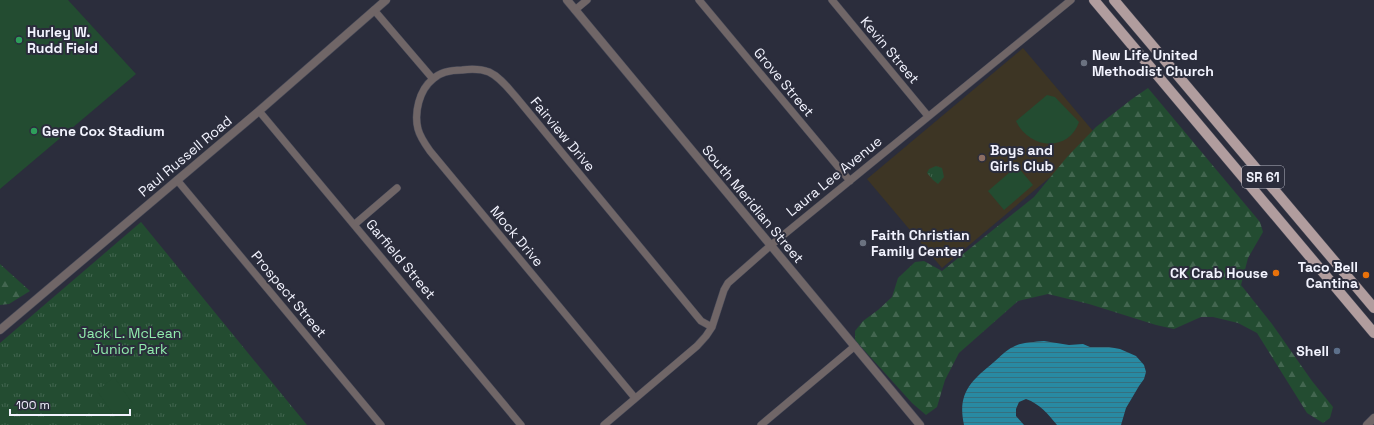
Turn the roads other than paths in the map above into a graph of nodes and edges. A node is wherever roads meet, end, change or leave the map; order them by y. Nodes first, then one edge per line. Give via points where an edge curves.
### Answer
1 (386, 0) edge
2 (567, 0) edge
3 (587, 0) edge
4 (699, 0) edge
5 (832, 0) edge
6 (1072, 0) edge
7 (1094, 0) edge
8 (1114, 0) edge
9 (374, 10) junction
10 (575, 10) junction
11 (432, 79) junction
12 (259, 110) junction
13 (928, 116) junction
14 (178, 180) junction
15 (850, 181) junction
16 (397, 188) dead end
17 (355, 224) junction
18 (770, 246) junction
19 (1374, 308) edge
20 (712, 327) junction
21 (0, 330) edge
22 (1374, 333) edge
23 (856, 346) junction
24 (636, 398) junction
25 (1374, 418) edge
26 (917, 424) edge
27 (381, 425) edge
28 (521, 425) edge
29 (604, 425) edge
30 (761, 425) edge
31 (1366, 425) edge

1 - 9 street, Paul Russell Road
2 - 10 street, South Meridian Street
3 - 10 street
4 - 15 street, Grove Street
5 - 13 street, Kevin Street
6 - 13 street, Laura Lee Avenue
7 - 22 main road, SR 61
8 - 19 main road, SR 61
9 - 11 street
9 - 12 street, Paul Russell Road
10 - 18 street, South Meridian Street
11 - 20 street, Fairview Drive via 442,73 456,70 488,72 498,78 701,321
11 - 24 street, Mock Drive via 420,97 417,110 418,129 422,140
12 - 14 street, Paul Russell Road
12 - 17 street, Garfield Street
13 - 15 street, Laura Lee Avenue
14 - 21 street, Paul Russell Road
14 - 27 street, Prospect Street
15 - 18 street, Laura Lee Avenue
16 - 17 street
17 - 28 street, Garfield Street
18 - 20 street, Laura Lee Avenue via 728,283 720,299
18 - 23 street, South Meridian Street
20 - 24 street, Laura Lee Avenue via 697,346
23 - 26 street, South Meridian Street
23 - 30 street
24 - 29 street, Laura Lee Avenue
25 - 31 street

